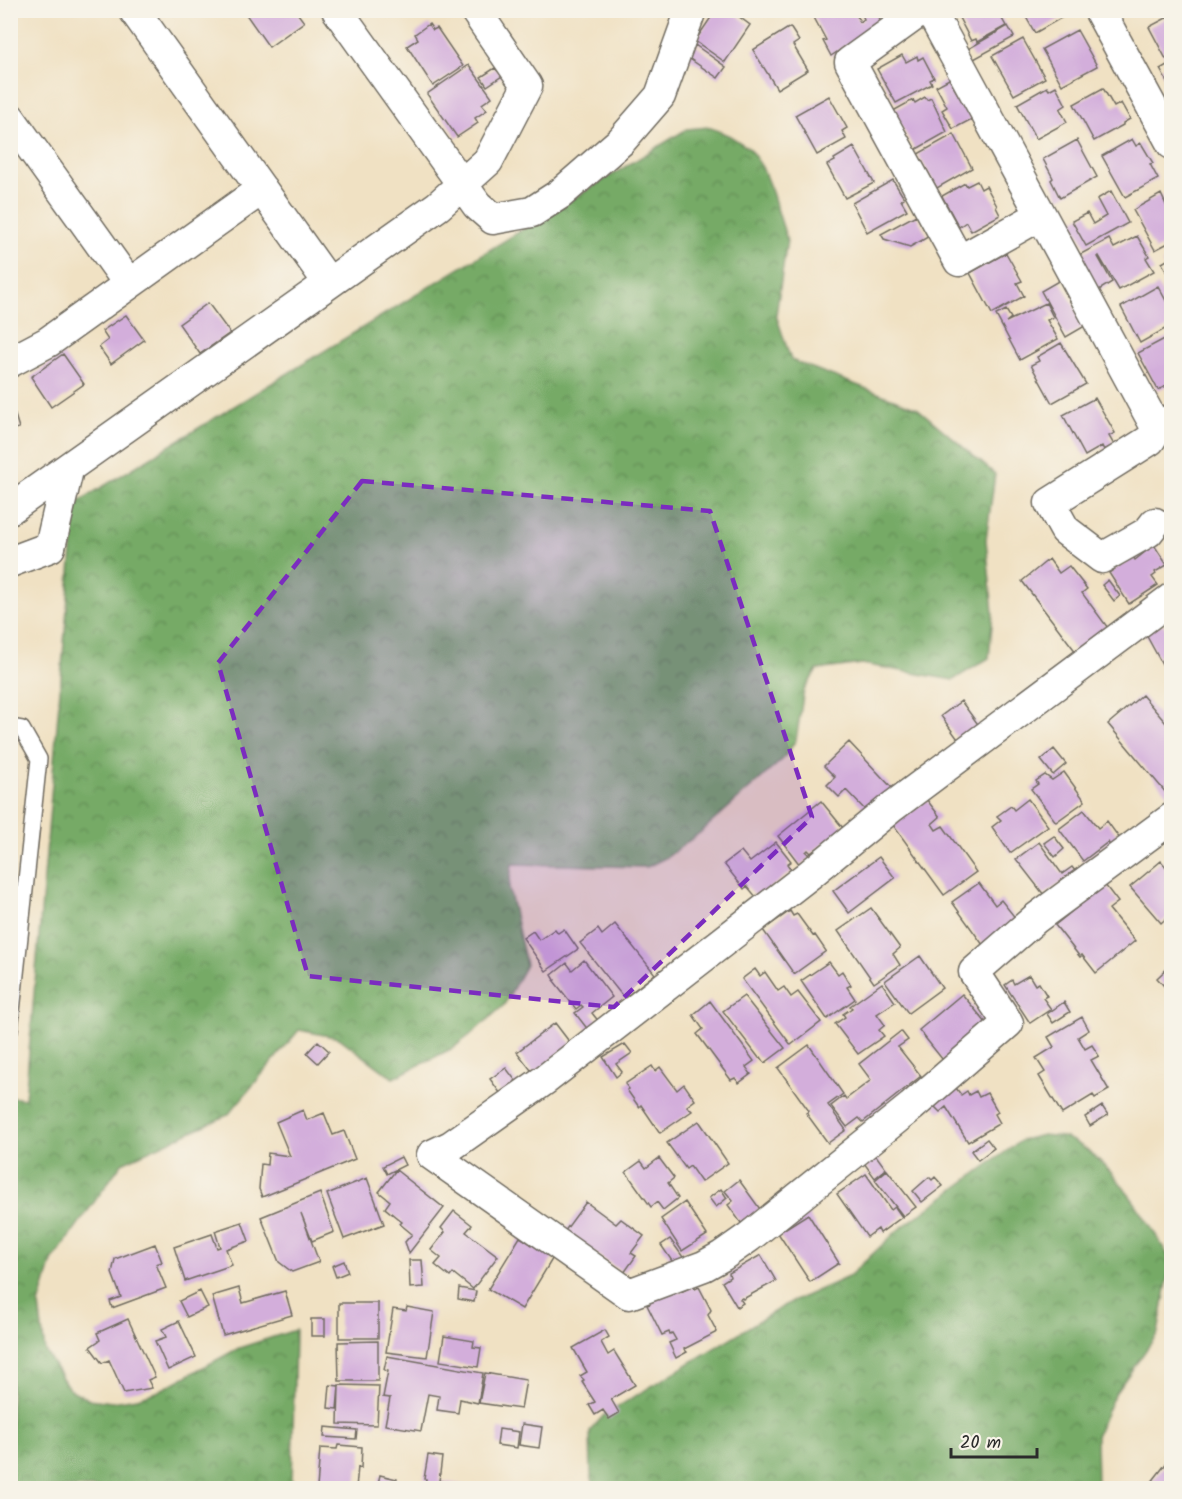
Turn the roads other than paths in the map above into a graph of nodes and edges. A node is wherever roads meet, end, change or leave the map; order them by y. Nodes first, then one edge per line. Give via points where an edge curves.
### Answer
1 (134, 10) edge
2 (337, 10) edge
3 (475, 10) edge
4 (691, 10) edge
5 (922, 10) edge
6 (930, 10) edge
7 (1099, 10) edge
8 (10, 118) edge
9 (1172, 144) edge
10 (462, 184) junction
11 (262, 189) junction
12 (1041, 215) junction
13 (328, 282) junction
14 (129, 284) junction
15 (10, 362) edge
16 (1164, 424) edge
17 (68, 470) junction
18 (10, 509) edge
19 (1155, 523) dead end
20 (10, 562) edge
21 (1172, 598) edge
22 (10, 728) edge
23 (1172, 818) edge
24 (16, 922) edge
25 (10, 1030) edge

1 - 11 street
2 - 10 street
3 - 10 street via 527,86 488,161
4 - 10 street via 660,96 621,141 560,194 532,212 493,219
5 - 12 street via 850,62 959,261
6 - 12 street
7 - 9 street
8 - 14 street
10 - 13 street via 438,206
11 - 13 street
11 - 14 street
12 - 16 street
13 - 17 street
14 - 15 street via 48,342
16 - 19 street via 1150,440 1050,503 1065,530 1102,558 1148,532
17 - 18 street
17 - 20 street via 50,547
21 - 23 street via 892,807 546,1079 451,1146 432,1155 629,1294 704,1266 776,1215 1008,1023 974,972 1035,919
22 - 24 lane via 22,729 39,759
24 - 25 lane

